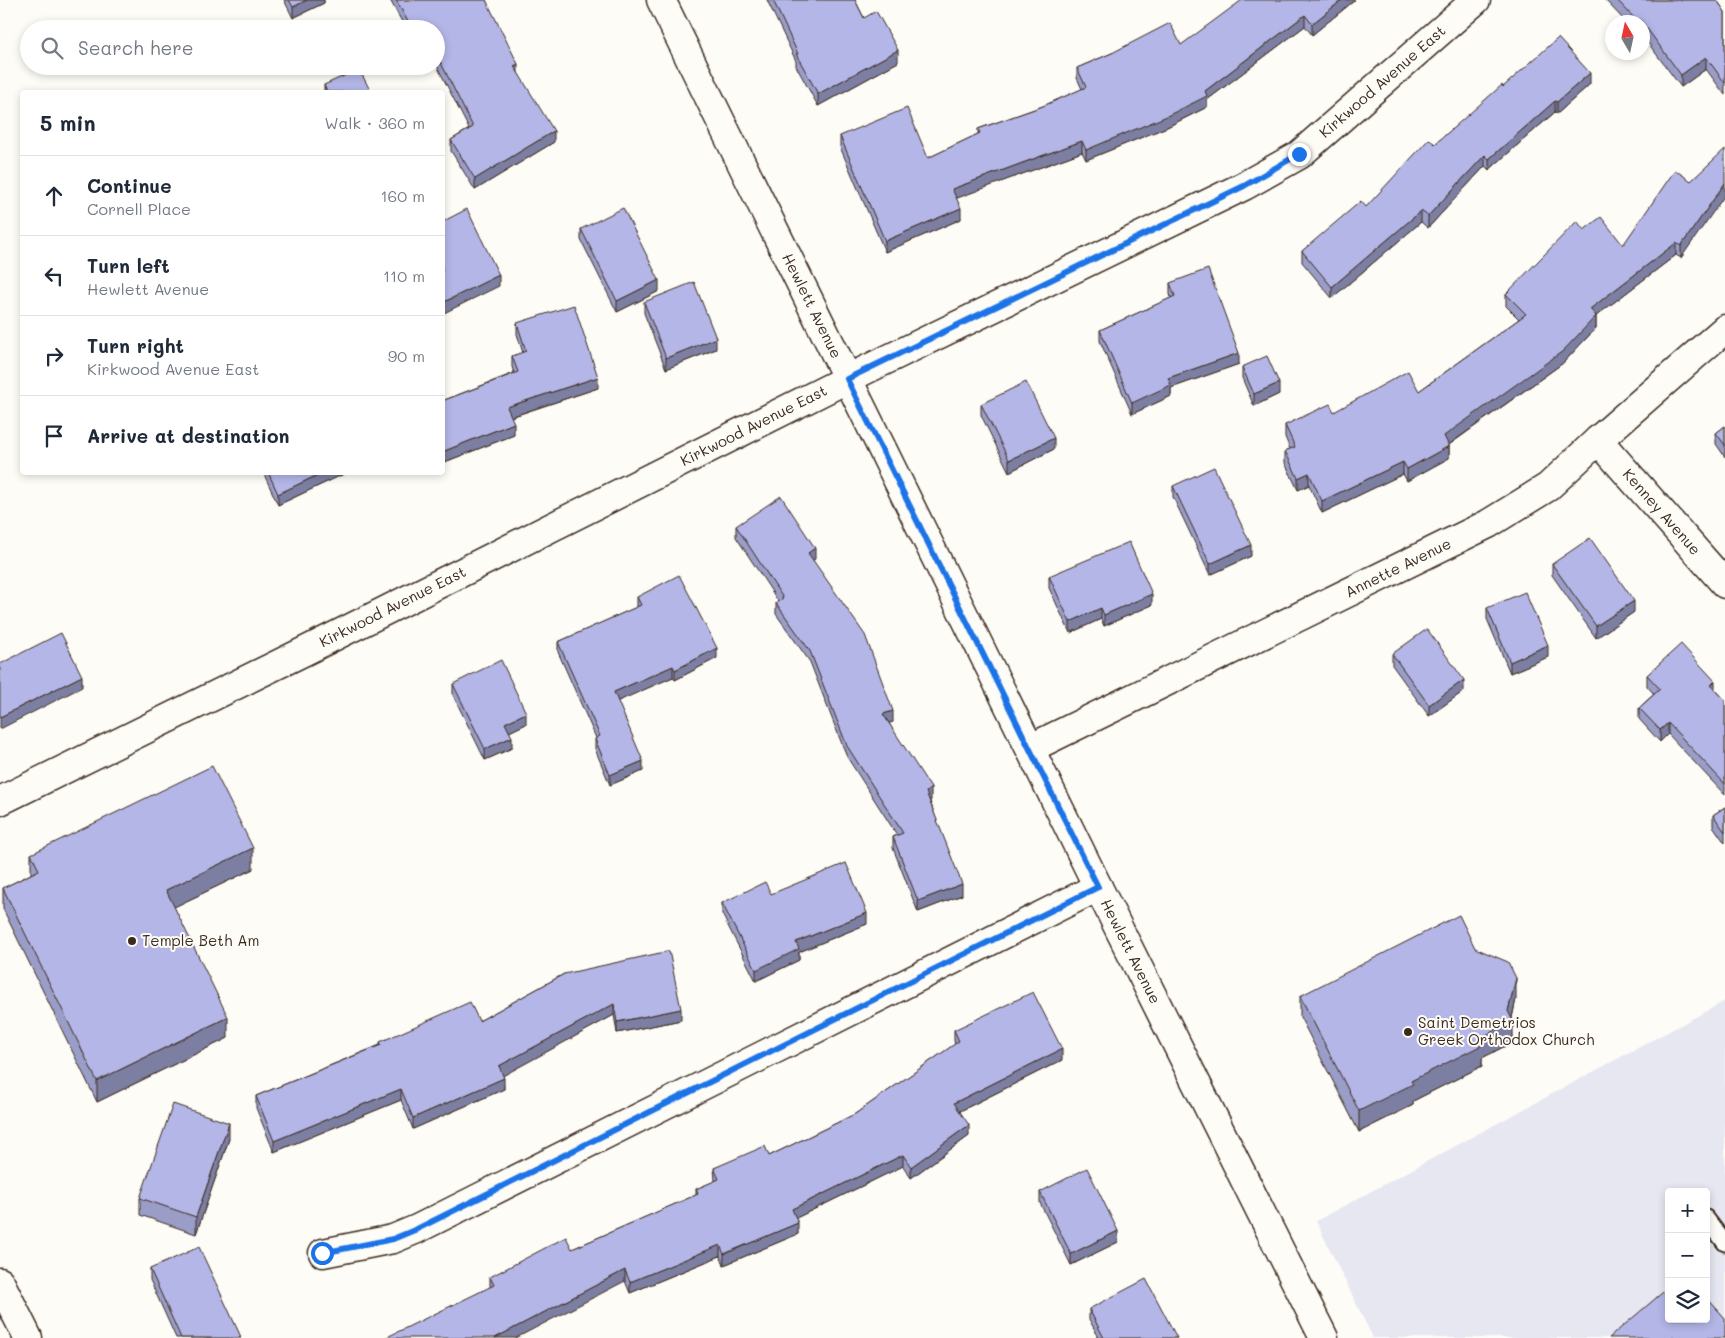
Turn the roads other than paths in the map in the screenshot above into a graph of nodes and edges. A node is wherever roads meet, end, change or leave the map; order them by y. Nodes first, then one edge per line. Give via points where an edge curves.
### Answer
1 (661, 0) edge
2 (1476, 0) edge
3 (1725, 329) edge
4 (847, 379) junction
5 (1598, 440) junction
6 (1725, 584) edge
7 (1031, 748) junction
8 (0, 801) edge
9 (1098, 887) junction
10 (1710, 1223) edge
11 (1725, 1243) edge
12 (322, 1253) dead end
13 (0, 1282) edge
14 (28, 1338) edge
15 (1324, 1338) edge

1 - 4 street, Hewlett Avenue
2 - 4 street, Kirkwood Avenue East via 1299,154 1244,186
3 - 5 street, Annette Avenue
4 - 7 street, Hewlett Avenue
4 - 8 street, Kirkwood Avenue East
5 - 6 street, Kenney Avenue
5 - 7 street, Annette Avenue via 1548,487 1488,524
7 - 9 street, Hewlett Avenue
9 - 12 street via 417,1229 393,1239
9 - 15 street, Hewlett Avenue
10 - 11 lane
13 - 14 street

